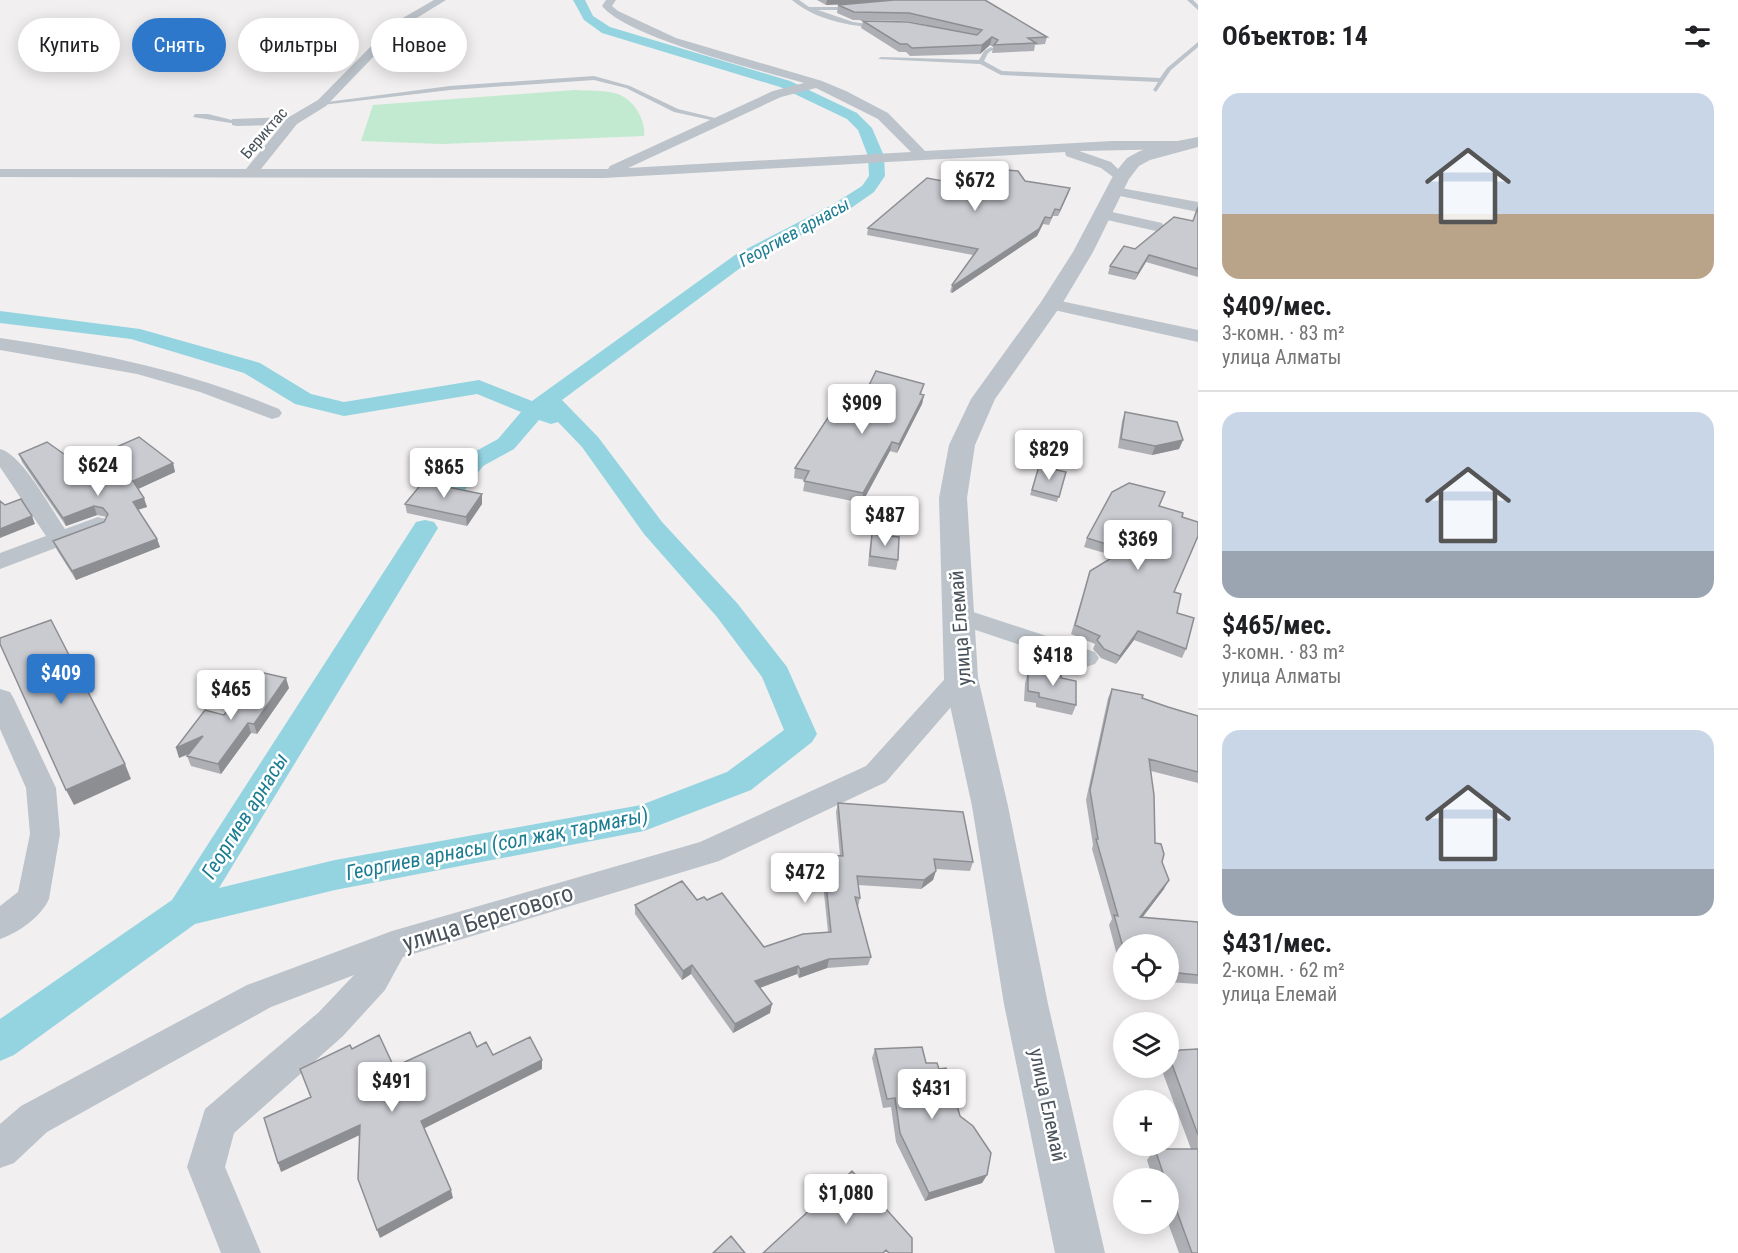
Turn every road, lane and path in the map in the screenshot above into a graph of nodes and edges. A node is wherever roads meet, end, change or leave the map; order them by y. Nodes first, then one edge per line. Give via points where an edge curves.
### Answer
1 (441, 0) edge
2 (611, 0) edge
3 (795, 0) edge
4 (1190, 0) edge
5 (863, 8) edge
6 (1198, 8) edge
7 (808, 9) junction
8 (891, 26) edge
9 (1198, 44) edge
10 (991, 50) edge
11 (881, 59) dead end
12 (981, 62) junction
13 (1161, 80) junction
14 (816, 84) junction
15 (1156, 90) dead end
16 (322, 103) junction
17 (195, 116) dead end
18 (720, 120) junction
19 (292, 121) junction
20 (237, 122) joint
21 (1189, 143) edge
22 (1041, 149) junction
23 (922, 156) junction
24 (0, 173) edge
25 (250, 174) junction
26 (604, 174) junction
27 (1109, 202) junction
28 (1198, 207) edge
29 (1151, 230) dead end
30 (1051, 304) junction
31 (1198, 336) edge
32 (0, 344) edge
33 (272, 413) dead end
34 (0, 455) edge
35 (98, 524) edge
36 (59, 537) junction
37 (0, 562) edge
38 (958, 615) junction
39 (1086, 658) dead end
40 (961, 678) junction
41 (0, 699) edge
42 (0, 925) edge
43 (392, 946) junction
44 (0, 1149) edge
45 (241, 1253) edge
46 (1080, 1253) edge

1 - 16 street, Бериктас via 398,25
2 - 14 street via 608,6 614,14 672,40
3 - 7 lane
4 - 6 lane
5 - 7 lane
7 - 8 lane via 852,24
9 - 13 lane
10 - 12 lane
11 - 12 lane
12 - 13 lane via 1013,75
13 - 15 lane
14 - 18 street via 777,94
14 - 23 street via 883,116
16 - 18 lane via 422,90 594,78 628,87 676,111
16 - 19 street, Бериктас
17 - 20 lane
18 - 26 street
19 - 20 street
19 - 25 street, Бериктас
21 - 22 street
21 - 27 street, улица Елемай via 1158,150 1133,162
22 - 23 street
22 - 27 street via 1096,159 1116,172
23 - 26 street
24 - 25 street
25 - 26 street
27 - 28 street
27 - 29 street
27 - 30 street, улица Елемай
30 - 31 street
30 - 38 street, улица Елемай via 983,399 962,446 953,498
32 - 33 street via 131,366
34 - 36 street
35 - 36 street
36 - 37 street
38 - 39 street
38 - 40 street, улица Елемай
40 - 43 street, улица Берегового via 876,774 838,792 708,852
40 - 46 street, улица Елемай
41 - 42 street via 41,788 45,834 33,899
43 - 44 street, улица Берегового via 259,996 34,1119
43 - 45 street via 373,979 331,1024 218,1122 206,1167

